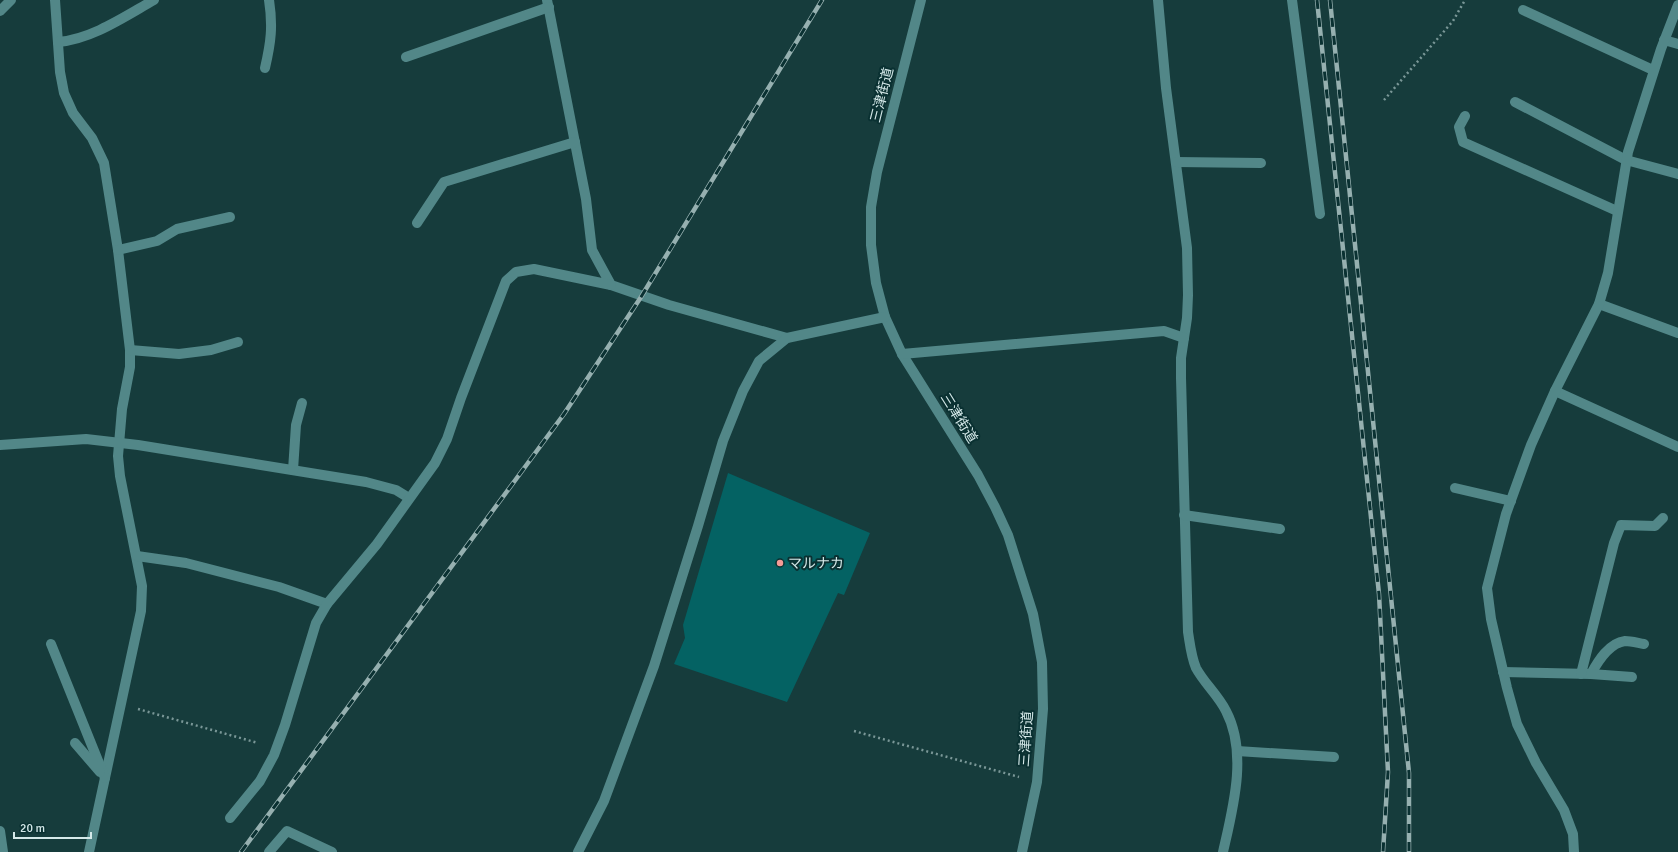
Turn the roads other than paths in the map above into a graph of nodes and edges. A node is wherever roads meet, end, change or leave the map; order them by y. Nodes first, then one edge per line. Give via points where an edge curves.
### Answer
1 (11, 0) edge
2 (55, 0) edge
3 (154, 0) edge
4 (269, 0) edge
5 (921, 0) edge
6 (1158, 0) edge
7 (1292, 0) edge
8 (548, 4) edge
9 (1678, 5) edge
10 (1523, 10) dead end
11 (0, 11) edge
12 (1664, 40) junction
13 (58, 42) junction
14 (1678, 44) edge
15 (406, 57) dead end
16 (265, 68) dead end
17 (1654, 70) junction
18 (1515, 102) dead end
19 (1465, 116) dead end
20 (575, 142) junction
21 (1626, 160) junction
22 (1176, 162) junction
23 (1261, 163) dead end
24 (1678, 174) edge
25 (1617, 211) junction
26 (1320, 214) dead end
27 (230, 217) dead end
28 (417, 223) dead end
29 (118, 250) junction
30 (611, 285) junction
31 (1599, 304) junction
32 (885, 317) junction
33 (1678, 333) edge
34 (787, 338) junction
35 (1184, 338) junction
36 (238, 342) dead end
37 (130, 350) junction
38 (902, 354) junction
39 (1555, 391) junction
40 (302, 403) dead end
41 (119, 443) junction
42 (0, 445) edge
43 (1678, 447) edge
44 (293, 470) junction
45 (1455, 488) dead end
46 (409, 498) junction
47 (1511, 501) junction
48 (1184, 515) junction
49 (1663, 518) dead end
50 (1280, 529) dead end
51 (137, 556) junction
52 (327, 604) junction
53 (51, 644) dead end
54 (1644, 644) dead end
55 (1503, 672) junction
56 (1581, 674) junction
57 (1591, 674) junction
58 (1632, 677) dead end
59 (75, 743) dead end
60 (1237, 750) junction
61 (1334, 757) dead end
62 (105, 778) junction
63 (230, 818) dead end
64 (0, 832) edge
65 (3, 852) edge
66 (90, 852) edge
67 (269, 852) edge
68 (332, 852) edge
69 (578, 852) edge
70 (1022, 852) edge
71 (1223, 852) edge
72 (1574, 852) edge

1 - 11 street
2 - 13 street
3 - 13 street via 93,32 72,41
4 - 16 street via 271,38
5 - 32 street, 三津街道 via 877,172 871,207 871,245 876,283
6 - 22 street
7 - 26 street
8 - 15 street
8 - 20 street
9 - 12 street
10 - 17 street
12 - 14 street
12 - 17 street
13 - 29 street via 64,93 73,113 92,138 104,163
17 - 21 street
18 - 21 street
19 - 25 street via 1459,127 1463,142
20 - 28 street via 444,182
20 - 30 street via 586,199 592,250
21 - 24 street
21 - 25 street
22 - 23 street
22 - 35 street via 1187,248 1188,295
25 - 31 street via 1608,273
27 - 29 street via 177,229 156,241
29 - 37 street
30 - 34 street via 669,305
30 - 46 street via 534,269 516,272 506,281 447,439 435,463
31 - 33 street
31 - 39 street
32 - 34 street
32 - 38 street, 三津街道
34 - 69 street via 759,361 743,391 718,456 654,666 604,801
35 - 38 street via 1164,331
35 - 48 street via 1181,358
36 - 37 street via 211,350 179,354
37 - 41 street
38 - 70 street, 三津街道 via 978,475 1008,535 1032,614 1042,662 1043,709 1037,782
39 - 43 street
39 - 47 street
40 - 44 street via 296,425
41 - 42 street via 86,439
41 - 44 street
41 - 51 street via 120,476
44 - 46 street via 366,482 396,490
45 - 47 street
46 - 52 street via 377,544
47 - 55 street via 1487,588
48 - 50 street
48 - 60 street via 1191,654 1197,669 1226,710
49 - 56 street via 1655,526 1621,525 1614,543
51 - 52 street via 186,564 271,585
51 - 62 street via 142,586 141,611
52 - 63 street via 316,623 276,748 260,781
53 - 62 street
54 - 57 street via 1624,641 1610,647
55 - 56 street
55 - 72 street via 1517,724 1536,763 1564,810 1573,834
56 - 57 street
57 - 58 street
59 - 62 street
60 - 61 street
60 - 71 street via 1231,814
62 - 66 street
64 - 65 street
67 - 68 street via 287,831

